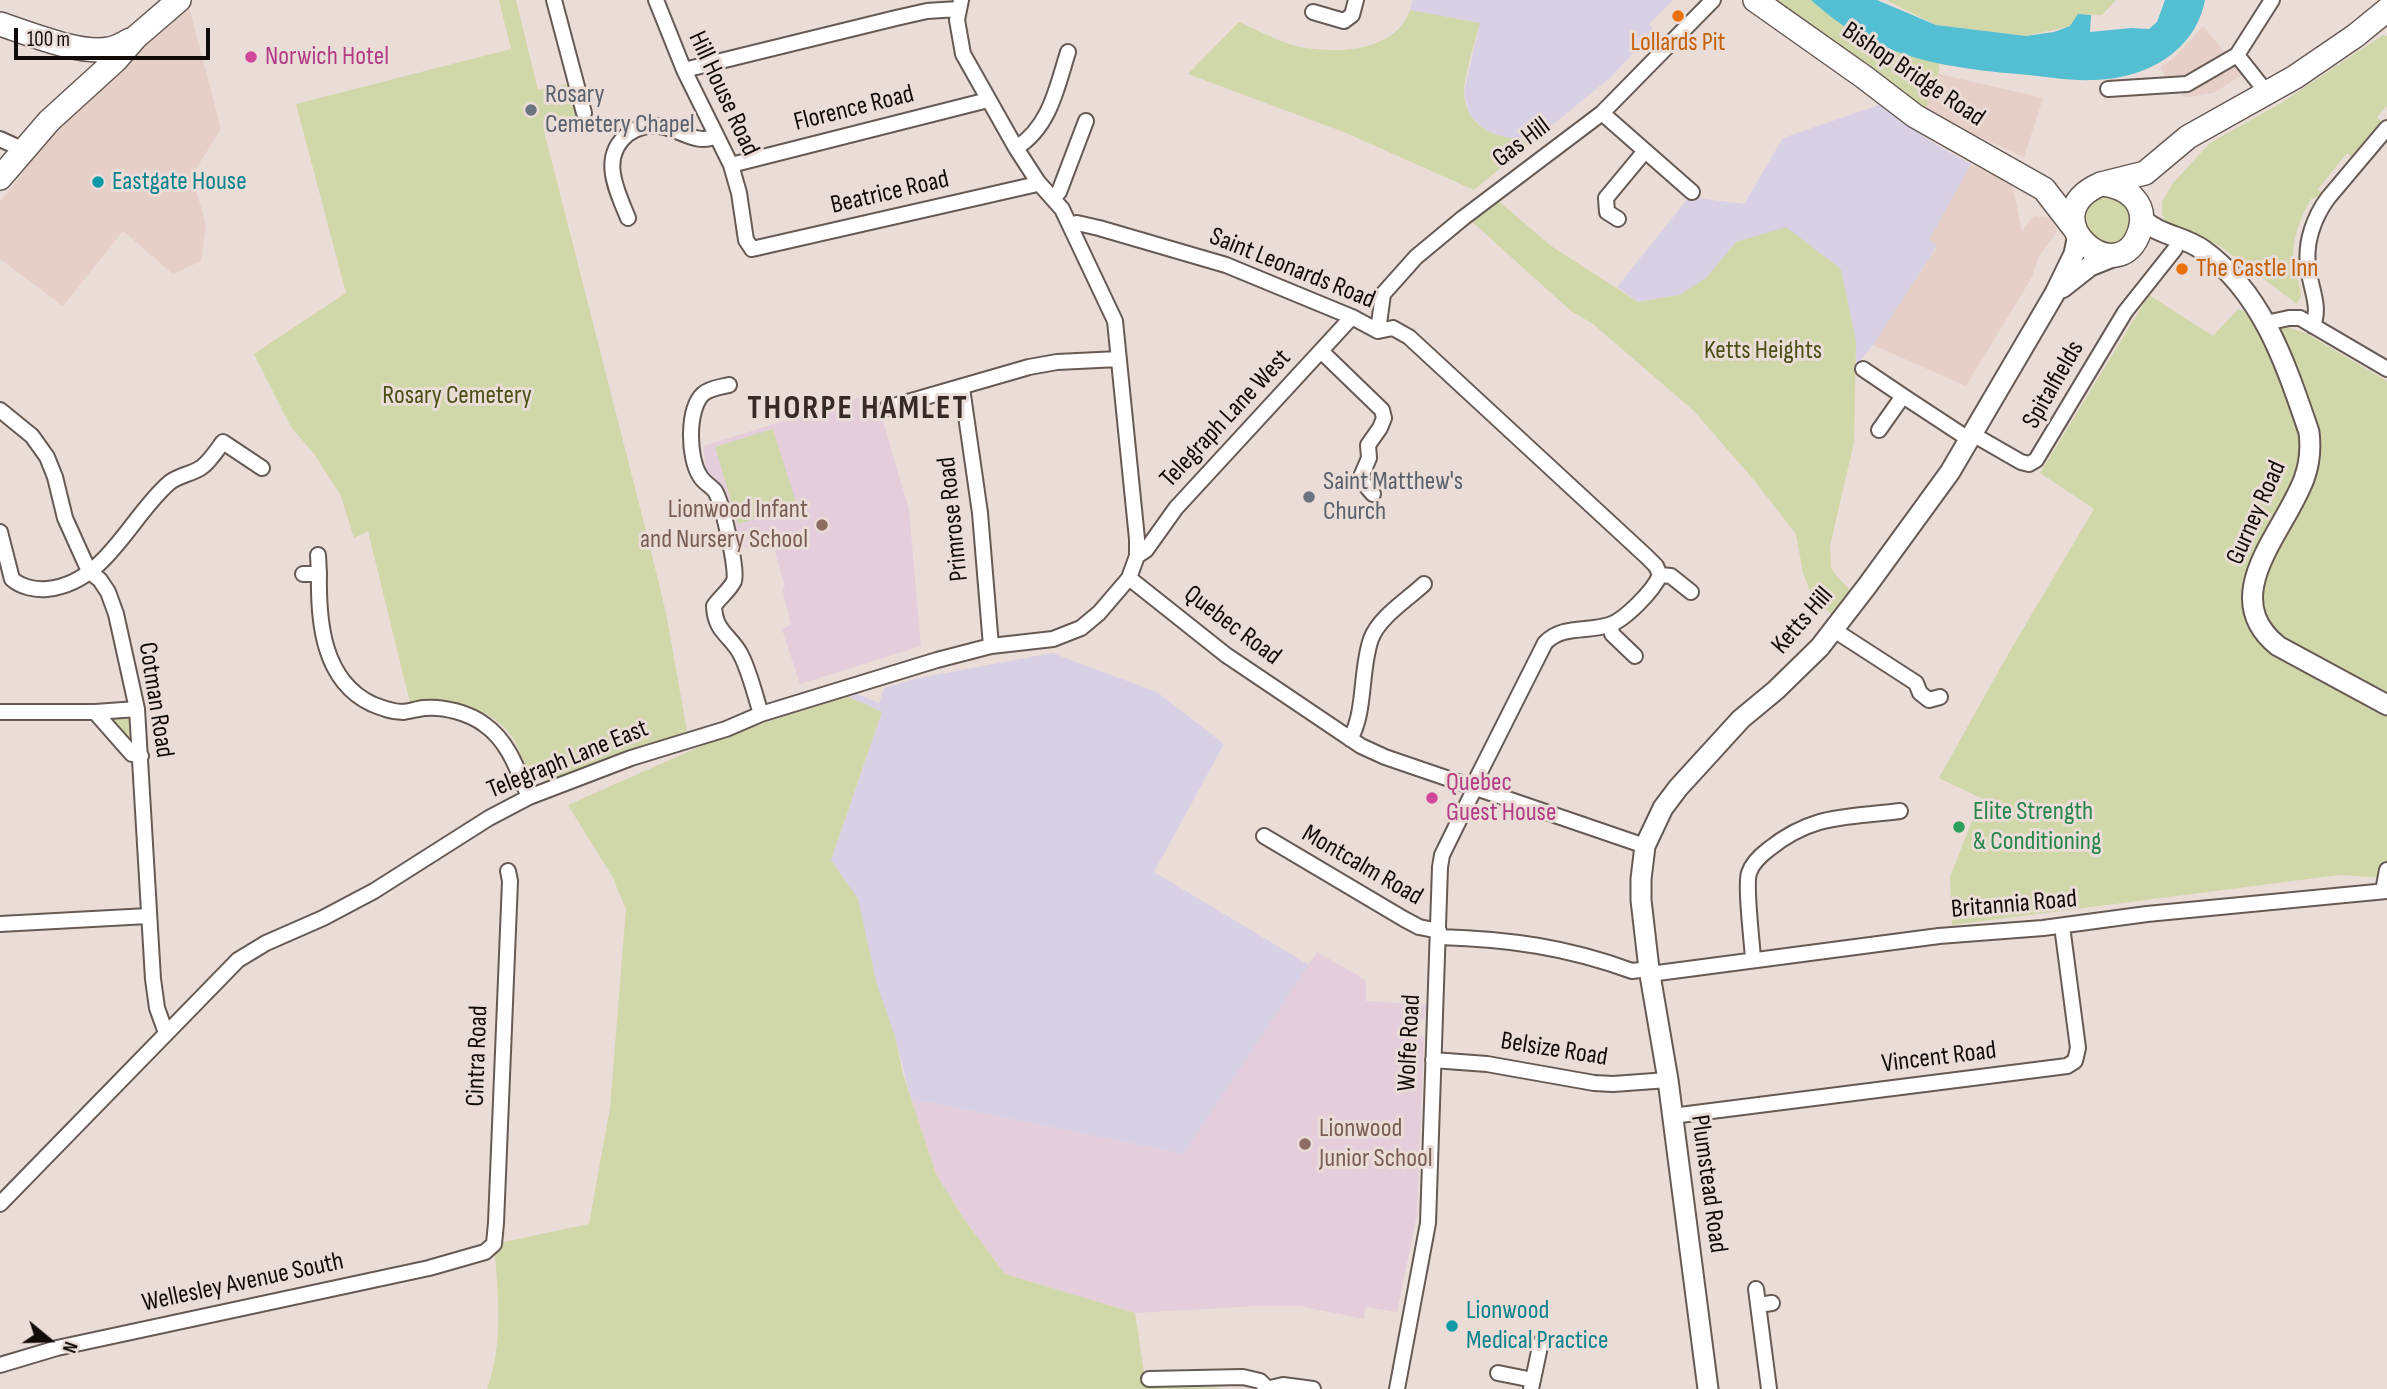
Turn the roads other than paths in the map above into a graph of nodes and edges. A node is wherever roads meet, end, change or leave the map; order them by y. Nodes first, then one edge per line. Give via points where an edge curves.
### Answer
1 (179, 0) edge
2 (554, 0) edge
3 (656, 0) edge
4 (1356, 0) edge
5 (1713, 0) edge
6 (1755, 0) edge
7 (2272, 0) edge
8 (959, 4) edge
9 (2387, 10) edge
10 (1313, 12) dead end
11 (0, 24) edge
12 (136, 37) junction
13 (65, 45) junction
14 (1068, 52) dead end
15 (2237, 55) junction
16 (684, 70) junction
17 (85, 88) junction
18 (2108, 89) dead end
19 (2267, 93) junction
20 (988, 100) junction
21 (584, 113) dead end
22 (1602, 113) junction
23 (1086, 121) dead end
24 (2209, 127) junction
25 (2387, 128) edge
26 (716, 136) junction
27 (0, 138) edge
28 (1016, 148) junction
29 (24, 149) junction
30 (1645, 151) junction
31 (731, 165) junction
32 (0, 178) edge
33 (1038, 182) junction
34 (2095, 186) junction
35 (2044, 188) junction
36 (1692, 192) dead end
37 (1053, 198) junction
38 (2141, 216) junction
39 (628, 218) dead end
40 (1618, 219) dead end
41 (1070, 226) junction
42 (2076, 231) junction
43 (2175, 243) junction
44 (752, 249) joint
45 (2127, 249) junction
46 (2055, 293) junction
47 (1352, 317) junction
48 (2266, 323) junction
49 (2313, 326) junction
50 (1378, 331) junction
51 (1322, 352) junction
52 (1119, 359) junction
53 (1863, 369) dead end
54 (2387, 369) edge
55 (729, 385) dead end
56 (962, 388) junction
57 (1903, 396) junction
58 (887, 408) dead end
59 (0, 410) edge
60 (1879, 430) dead end
61 (1972, 437) junction
62 (262, 468) dead end
63 (1373, 494) dead end
64 (0, 532) edge
65 (318, 555) dead end
66 (1137, 556) junction
67 (89, 571) junction
68 (303, 574) dead end
69 (318, 574) junction
70 (1666, 575) junction
71 (1129, 578) junction
72 (1424, 584) dead end
73 (1691, 592) dead end
74 (1611, 625) junction
75 (1834, 630) junction
76 (991, 646) junction
77 (1635, 656) dead end
78 (1940, 697) dead end
79 (2387, 705) edge
80 (136, 709) junction
81 (0, 712) edge
82 (95, 712) junction
83 (761, 714) junction
84 (1350, 739) junction
85 (141, 756) junction
86 (1473, 787) junction
87 (529, 797) junction
88 (1900, 811) dead end
89 (1264, 836) dead end
90 (1645, 846) junction
91 (2387, 870) edge
92 (508, 871) dead end
93 (2385, 891) edge
94 (148, 916) junction
95 (0, 924) edge
96 (2062, 926) junction
97 (1439, 934) junction
98 (1753, 958) junction
99 (1650, 976) junction
100 (166, 1034) junction
101 (1433, 1060) junction
102 (1668, 1080) junction
103 (1672, 1116) junction
104 (0, 1204) edge
105 (494, 1244) joint
106 (1756, 1289) dead end
107 (1541, 1342) dead end
108 (0, 1365) edge
109 (1498, 1373) dead end
110 (1149, 1379) dead end
111 (1532, 1385) edge
112 (1774, 1388) edge
113 (1267, 1389) edge
114 (1313, 1389) edge
115 (1397, 1389) edge
116 (1708, 1389) edge

1 - 12 main road
2 - 21 street
3 - 16 street, Hill House Road
4 - 10 street via 1352,15 1344,21
5 - 22 street, Gas Hill
6 - 35 main road, Bishop Bridge Road via 1915,116
7 - 15 street
8 - 16 street
8 - 20 street via 963,54
9 - 19 main road
11 - 13 main road
12 - 13 main road via 108,50
12 - 17 main road
13 - 17 main road via 90,63
14 - 28 street via 1044,120
15 - 18 street via 2187,84
15 - 19 street
16 - 26 street, Hill House Road
17 - 29 main road
19 - 24 main road
20 - 28 street
20 - 31 street, Florence Road
22 - 30 street
22 - 50 street, Gas Hill via 1416,257 1383,294
23 - 37 street
24 - 34 main road via 2188,137 2141,175
24 - 38 main road via 2149,189
25 - 49 street via 2328,198 2314,224 2308,257 2318,308
26 - 31 street, Hill House Road
26 - 39 street via 702,141 651,125 624,137 611,164
27 - 29 street
28 - 33 street
29 - 32 main road
30 - 36 street
30 - 40 street via 1606,198 1607,212
31 - 44 street, Hill House Road via 746,240
33 - 37 street
33 - 44 street, Beatrice Road
34 - 35 main road, Bishop Bridge Road
34 - 38 main road via 2123,188
34 - 42 main road via 2074,208
35 - 42 main road, Bishop Bridge Road
37 - 41 street
38 - 43 main road, Gurney Road
38 - 45 main road via 2139,232
41 - 47 street, Saint Leonards Road via 1099,228 1226,265
41 - 52 street via 1115,321
42 - 45 main road via 2090,250 2106,255
42 - 46 main road, Ketts Hill via 2074,254
43 - 45 main road
43 - 48 main road, Gurney Road via 2200,247 2216,260 2242,286
43 - 61 street, Spitalfields via 2149,273 2036,460 2021,462
45 - 46 main road, Ketts Hill via 2090,266
46 - 61 main road, Ketts Hill
47 - 50 street, Saint Leonards Road
47 - 51 street, Telegraph Lane West
48 - 49 street via 2295,317
48 - 79 main road, Gurney Road via 2300,404 2311,448 2305,478 2257,573 2253,614 2278,646
49 - 54 street
50 - 70 street, Saint Leonards Road via 1393,328 1409,337
51 - 63 street via 1382,410 1384,418 1368,445 1360,479
51 - 66 street, Telegraph Lane West
52 - 56 street via 1029,367
52 - 66 street
53 - 57 street, Spitalfields
55 - 83 street via 702,395 690,431 700,477 715,491 735,569 734,580 714,606 714,616 744,662
56 - 58 street
56 - 76 street, Primrose Road
57 - 60 street
57 - 61 street, Spitalfields
59 - 67 street, Cotman Road via 32,436 47,457 65,518
61 - 75 main road, Ketts Hill
62 - 67 street via 223,442 202,467 171,481 118,546
64 - 67 street via 12,579 18,584 59,587
65 - 69 street
66 - 71 street
67 - 80 street, Cotman Road via 100,580 116,614
68 - 69 street
69 - 87 street via 326,648 346,687 383,709 450,710 475,718 505,744
70 - 73 street, Saint Leonards Road
70 - 74 street
71 - 76 street, Telegraph Lane East via 1081,628 1053,639
71 - 84 street, Quebec Road via 1226,655
72 - 84 street via 1372,637
74 - 77 street via 1612,634
74 - 86 street via 1553,635 1545,643
75 - 78 street via 1916,683 1929,700
75 - 90 main road, Ketts Hill via 1698,765 1663,808
76 - 83 street, Telegraph Lane East
80 - 82 street
80 - 85 street, Cotman Road
81 - 82 street
82 - 85 street via 132,754
83 - 87 street, Telegraph Lane East
84 - 86 street, Quebec Road via 1385,757
85 - 94 street, Cotman Road
86 - 90 street, Quebec Road
86 - 97 street, Wolfe Road via 1442,855
87 - 100 street, Telegraph Lane East via 374,891 238,960
88 - 98 street via 1809,824 1756,861 1748,874
89 - 97 street, Montcalm Road via 1404,919
90 - 99 main road, Ketts Hill via 1641,900
91 - 93 street, Britannia Road
92 - 105 street, Cintra Road
93 - 96 street, Britannia Road
94 - 95 street
94 - 100 street, Cotman Road via 157,1009
96 - 98 street, Britannia Road
96 - 103 street, Vincent Road via 2078,1048 2075,1061 2067,1066
97 - 99 street, Britannia Road via 1528,943
97 - 101 street, Wolfe Road
98 - 99 street, Britannia Road
99 - 102 main road, Plumstead Road
100 - 104 street, Telegraph Lane East
101 - 102 street, Belsize Road via 1487,1064 1594,1083
101 - 115 street, Wolfe Road via 1428,1223
102 - 103 main road, Plumstead Road
103 - 116 main road, Plumstead Road
105 - 108 street, Wellesley Avenue South via 485,1252 429,1268 57,1348
106 - 112 street via 1765,1304
107 - 111 street
109 - 111 street
110 - 113 street via 1243,1377 1260,1381
113 - 114 street via 1283,1385

